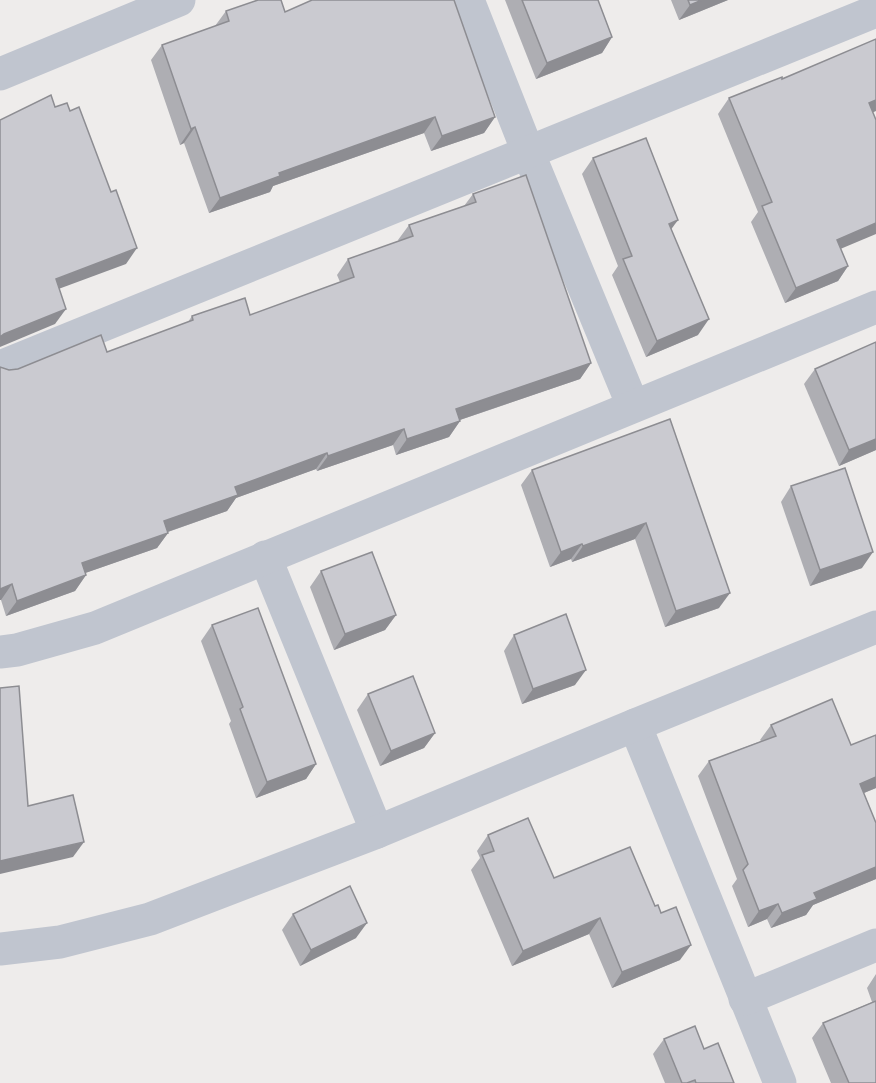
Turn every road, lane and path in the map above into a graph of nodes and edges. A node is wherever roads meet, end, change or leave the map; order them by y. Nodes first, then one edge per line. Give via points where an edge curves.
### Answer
1 (180, 0) edge
2 (468, 0) edge
3 (876, 12) edge
4 (0, 74) edge
5 (528, 152) junction
6 (876, 307) edge
7 (0, 367) edge
8 (633, 406) junction
9 (265, 557) junction
10 (876, 627) edge
11 (0, 652) edge
12 (634, 725) junction
13 (377, 832) junction
14 (876, 945) edge
15 (0, 950) edge
16 (745, 999) junction
17 (780, 1083) edge

1 - 4 street
2 - 5 street
3 - 5 street
5 - 7 street
5 - 8 street
6 - 8 street
8 - 9 street
9 - 11 street via 95,628
9 - 13 street
10 - 12 street
12 - 13 street
12 - 16 street
13 - 15 street via 150,919 60,942
14 - 16 street
16 - 17 street

